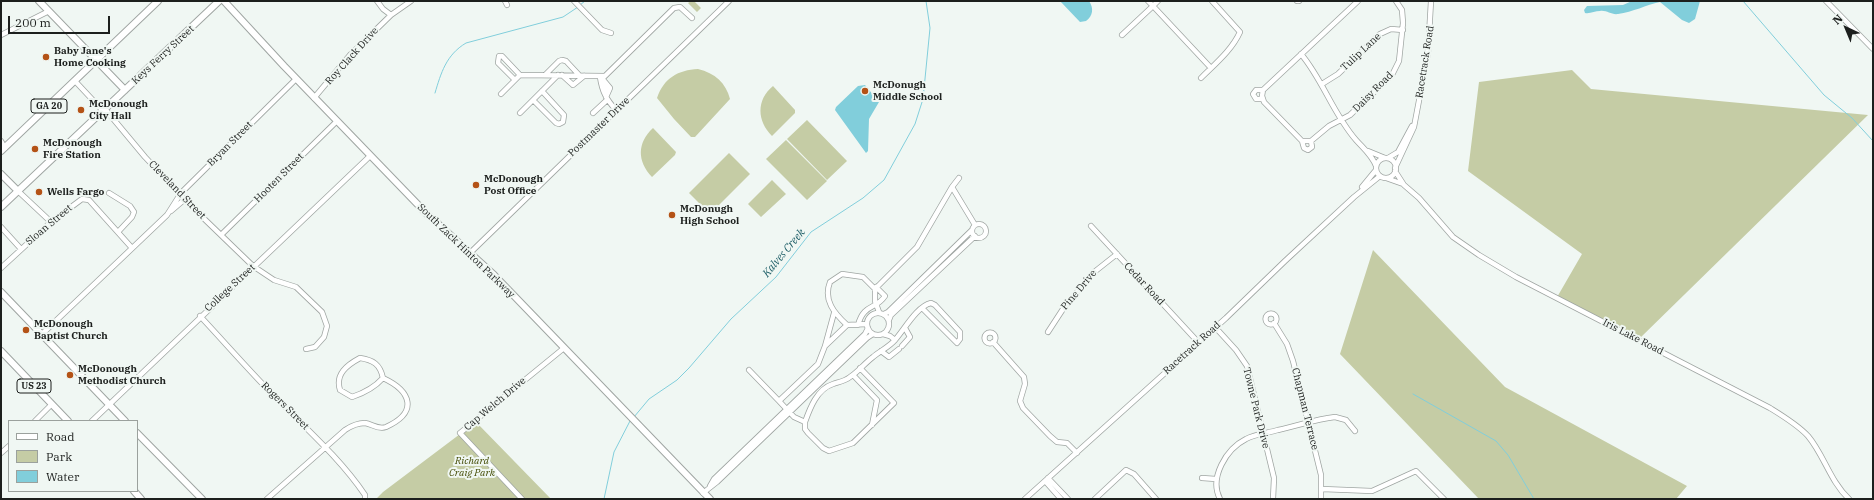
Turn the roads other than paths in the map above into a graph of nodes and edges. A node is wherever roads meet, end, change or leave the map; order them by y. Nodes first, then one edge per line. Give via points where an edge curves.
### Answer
1 (39, 1) edge
2 (158, 1) edge
3 (219, 1) edge
4 (224, 1) edge
5 (377, 1) edge
6 (410, 1) edge
7 (574, 1) edge
8 (729, 1) edge
9 (1148, 1) edge
10 (1158, 1) edge
11 (1212, 1) edge
12 (1358, 1) edge
13 (1396, 1) edge
14 (1431, 1) edge
15 (1826, 1) edge
16 (1153, 6) junction
17 (49, 11) junction
18 (391, 15) junction
19 (692, 18) dead end
20 (1403, 30) junction
21 (611, 33) dead end
22 (1, 35) edge
23 (1122, 35) dead end
24 (1873, 49) edge
25 (1301, 54) junction
26 (96, 61) junction
27 (1211, 68) junction
28 (520, 75) junction
29 (544, 75) junction
30 (560, 75) junction
31 (582, 76) junction
32 (602, 77) junction
33 (296, 78) junction
34 (1201, 78) dead end
35 (515, 80) junction
36 (75, 81) junction
37 (1322, 84) junction
38 (125, 90) junction
39 (1263, 90) junction
40 (542, 91) junction
41 (501, 94) dead end
42 (314, 98) junction
43 (606, 99) junction
44 (533, 100) junction
45 (1263, 100) junction
46 (104, 110) junction
47 (616, 110) junction
48 (520, 113) dead end
49 (593, 113) dead end
50 (1341, 120) junction
51 (337, 121) junction
52 (1415, 122) junction
53 (1, 141) edge
54 (1302, 141) junction
55 (1312, 141) junction
56 (3, 150) edge
57 (1367, 150) junction
58 (370, 156) junction
59 (1386, 158) junction
60 (1376, 168) junction
61 (1395, 169) junction
62 (1, 174) edge
63 (1380, 176) junction
64 (959, 178) dead end
65 (1386, 178) junction
66 (1404, 185) junction
67 (952, 187) junction
68 (18, 191) junction
69 (109, 193) dead end
70 (181, 193) junction
71 (1358, 194) junction
72 (185, 199) junction
73 (1, 207) edge
74 (170, 212) junction
75 (51, 222) junction
76 (975, 225) junction
77 (1091, 226) dead end
78 (1, 227) edge
79 (972, 230) junction
80 (118, 232) junction
81 (221, 235) junction
82 (975, 236) junction
83 (132, 248) junction
84 (21, 249) junction
85 (470, 253) junction
86 (1117, 254) junction
87 (253, 266) junction
88 (1, 268) edge
89 (876, 288) junction
90 (1, 292) edge
91 (881, 293) junction
92 (874, 298) junction
93 (876, 304) junction
94 (922, 308) junction
95 (834, 313) junction
96 (881, 313) junction
97 (200, 316) junction
98 (889, 320) junction
99 (1274, 323) dead end
100 (847, 325) junction
101 (858, 325) junction
102 (867, 326) junction
103 (1215, 327) junction
104 (905, 328) junction
105 (888, 329) junction
106 (1048, 332) dead end
107 (873, 334) junction
108 (883, 334) junction
109 (41, 335) junction
110 (890, 336) junction
111 (895, 340) junction
112 (993, 342) dead end
113 (1198, 342) junction
114 (825, 346) junction
115 (564, 348) junction
116 (306, 349) dead end
117 (1, 351) edge
118 (881, 351) junction
119 (860, 368) junction
120 (749, 370) dead end
121 (853, 375) junction
122 (383, 378) junction
123 (779, 402) junction
124 (52, 404) junction
125 (109, 404) junction
126 (788, 411) junction
127 (36, 420) edge
128 (67, 420) edge
129 (93, 420) edge
130 (125, 420) edge
131 (805, 422) junction
132 (1308, 423) junction
133 (872, 425) junction
134 (1355, 431) dead end
135 (138, 434) edge
136 (1263, 434) junction
137 (325, 447) junction
138 (1077, 453) junction
139 (1202, 478) dead end
140 (1216, 479) junction
141 (1047, 480) junction
142 (1322, 489) junction
143 (703, 493) junction
144 (202, 499) edge
145 (268, 499) edge
146 (365, 499) edge
147 (522, 499) edge
148 (710, 499) edge
149 (1025, 499) edge
150 (1062, 499) edge
151 (1068, 499) edge
152 (1095, 499) edge
153 (1156, 499) edge
154 (1220, 499) edge
155 (1273, 499) edge
156 (1321, 499) edge
157 (1444, 499) edge
158 (1849, 499) edge

1 - 17 main road
2 - 26 main road, GA 20
3 - 38 main road, Keys Ferry Street
4 - 33 main road, South Zack Hinton Parkway
5 - 18 street
6 - 18 street, Roy Clack Drive
7 - 21 street via 602,30
8 - 47 street, Postmaster Drive
9 - 16 street
10 - 16 street
11 - 27 street via 1240,32 1228,51
12 - 25 street
13 - 20 street, Daisy Road via 1403,13
14 - 52 street, Racetrack Road via 1428,53
15 - 24 street
16 - 23 street
16 - 27 street
17 - 22 street
17 - 26 main road
18 - 42 street, Roy Clack Drive via 350,55
19 - 32 street via 680,7 674,8 613,70
20 - 37 street, Tulip Lane via 1391,29 1380,34 1338,74
20 - 50 street, Daisy Road via 1399,61 1392,75 1354,112
25 - 37 street
25 - 39 street
26 - 36 main road, GA 20
26 - 38 main road
27 - 34 street
28 - 29 street
28 - 35 street
28 - 35 street via 502,56 499,56 498,63
29 - 30 street
29 - 31 street via 563,60
30 - 31 street
30 - 31 street via 572,84 576,84
30 - 40 street
31 - 32 street
32 - 43 street
32 - 43 street via 605,82
33 - 42 main road, South Zack Hinton Parkway
33 - 70 street, Bryan Street
35 - 41 street
36 - 46 street, Cleveland Street
36 - 56 main road, GA 20
37 - 50 street
38 - 46 main road, Keys Ferry Street
39 - 45 street
39 - 45 street via 1255,91 1253,95 1256,99
40 - 44 street
40 - 44 street via 564,114 563,122 556,123
42 - 51 main road, South Zack Hinton Parkway
43 - 47 street
43 - 49 street
44 - 48 street
45 - 54 street
46 - 68 main road, Keys Ferry Street
46 - 70 street, Cleveland Street
47 - 85 street, Postmaster Drive
50 - 55 street, Daisy Road via 1326,128
50 - 57 street
51 - 58 main road, South Zack Hinton Parkway
51 - 81 street, Hooten Street
52 - 59 street, Racetrack Road via 1398,152
52 - 61 street, Racetrack Road
53 - 56 street
54 - 55 street
54 - 55 street, Daisy Road via 1304,148 1308,150
57 - 59 street
57 - 60 street
58 - 85 main road, South Zack Hinton Parkway
58 - 87 street, College Street
59 - 60 street via 1379,161
59 - 61 street via 1393,162
60 - 63 street
60 - 71 street, Racetrack Road
61 - 65 street via 1392,176
61 - 66 street, Iris Lake Road
62 - 68 main road
63 - 65 street
63 - 71 street, Racetrack Road
64 - 67 street
65 - 66 street, Iris Lake Road
66 - 158 street, Iris Lake Road via 1419,198 1453,237 1479,256 1770,408 1788,420 1808,436 1838,487
67 - 76 street
67 - 89 street via 917,247
68 - 73 main road, Keys Ferry Street
68 - 75 street
69 - 80 street via 130,206 134,212
70 - 72 street, Cleveland Street
70 - 74 street, Bryan Street
71 - 103 street, Racetrack Road
72 - 74 street, Bryan Street
72 - 81 street, Cleveland Street
74 - 83 street, Bryan Street
75 - 80 street, Sloan Street via 74,204 85,199 89,200
75 - 84 street, Sloan Street
76 - 79 street
76 - 82 street via 982,225 985,233 981,237
77 - 86 street, Cedar Road
78 - 84 street
79 - 82 street
79 - 96 street via 888,312
80 - 83 street, Sloan Street
81 - 87 street, Cleveland Street
82 - 98 street via 891,315
83 - 109 street, Bryan Street
84 - 88 street, Sloan Street
85 - 115 main road, South Zack Hinton Parkway
86 - 106 street, Pine Drive via 1093,272 1062,309
86 - 113 street, Cedar Road
87 - 97 street, College Street
87 - 116 street, Cleveland Street via 274,280 296,287 322,312 327,326 324,337 315,347
89 - 91 street
89 - 92 street
89 - 95 street via 863,277 842,274 835,277 828,286 830,307
90 - 109 main road
91 - 92 street
91 - 93 street via 885,294 884,298
92 - 93 street
93 - 96 street
93 - 101 street via 860,316
94 - 94 street via 929,304 934,305 960,332 960,339 957,342
94 - 104 street
95 - 100 street
95 - 114 street
96 - 98 street
96 - 102 street via 871,315
97 - 125 street, College Street
97 - 137 street, Rogers Street via 250,372
98 - 105 street
99 - 132 street, Chapman Terrace via 1287,344 1293,361
100 - 101 street
100 - 114 street
101 - 102 street
102 - 107 street
102 - 126 street via 864,334
103 - 113 street, Racetrack Road
103 - 136 street, Towne Park Drive via 1247,366
104 - 111 street
104 - 118 street via 910,337 900,347 889,357
105 - 108 street
105 - 110 street
107 - 108 street
107 - 126 street
108 - 110 street
109 - 125 main road
110 - 111 street
111 - 118 street
112 - 138 street via 1024,377 1025,384 1020,401 1023,408 1057,442 1067,444
113 - 138 street, Racetrack Road
114 - 123 street via 818,364
115 - 143 main road, South Zack Hinton Parkway
115 - 147 street, Cap Welch Drive via 460,433
117 - 124 main road, US 23
118 - 119 street
119 - 121 street
119 - 133 street via 894,403
120 - 123 street
121 - 131 street via 830,385 814,400
121 - 133 street via 877,400
122 - 122 street via 378,365 360,358 345,367 339,376 338,384 340,390 352,397 371,388
122 - 137 street via 400,388 406,395 408,404 404,414 385,427 376,428 363,423 355,425
123 - 126 street
124 - 127 street
124 - 128 main road, US 23
125 - 129 street, College Street
125 - 130 main road
126 - 131 street
126 - 143 street
131 - 133 street via 805,429 826,451 850,445
132 - 134 street via 1336,417 1346,420
132 - 136 street
132 - 142 street, Chapman Terrace
135 - 144 main road
136 - 140 street via 1249,438 1234,448
136 - 155 street, Towne Park Drive via 1274,478
137 - 145 street
137 - 146 street, Rogers Street via 352,477 365,495
138 - 141 street, Racetrack Road
139 - 140 street
140 - 154 street
141 - 149 street, Racetrack Road
141 - 150 street
141 - 151 street
142 - 156 street, Chapman Terrace
142 - 157 street via 1372,491 1416,471
143 - 148 main road, South Zack Hinton Parkway
152 - 153 street via 1126,470 1134,474

